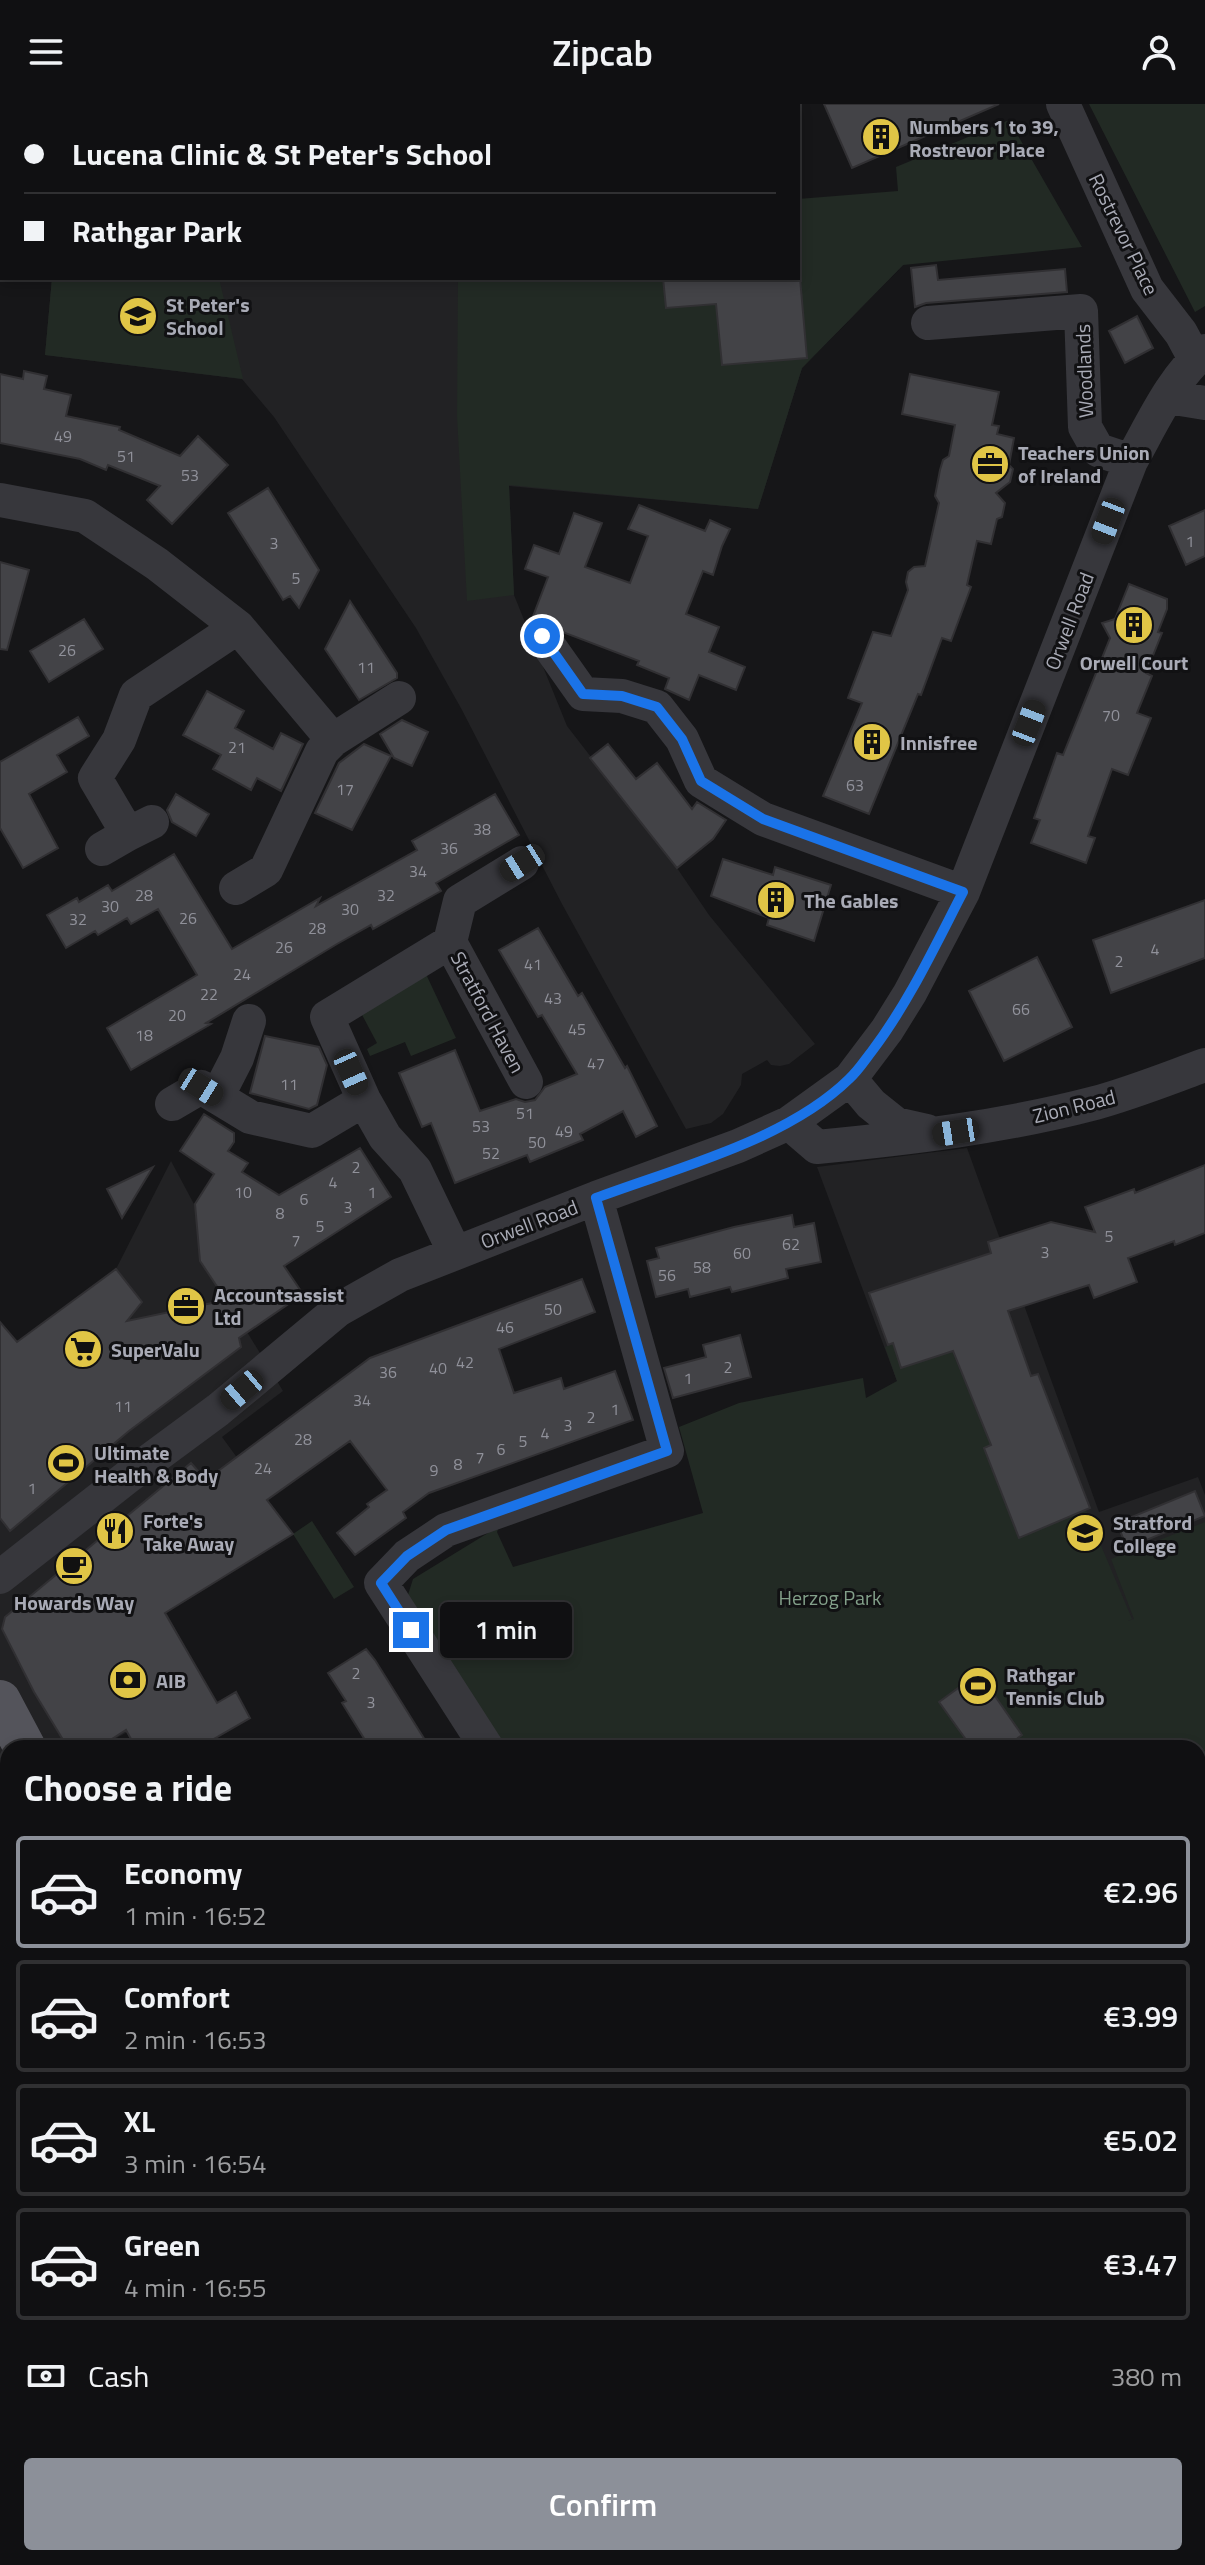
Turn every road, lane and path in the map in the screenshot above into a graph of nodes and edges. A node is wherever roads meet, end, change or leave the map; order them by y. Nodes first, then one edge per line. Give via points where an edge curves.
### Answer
1 (1063, 104) edge
2 (928, 323) dead end
3 (1200, 355) edge
4 (1168, 397) junction
5 (1205, 403) edge
6 (1131, 461) junction
7 (0, 500) edge
8 (238, 627) junction
9 (542, 636) dead end
10 (399, 698) dead end
11 (333, 740) junction
12 (127, 835) dead end
13 (522, 863) dead end
14 (236, 888) dead end
15 (963, 892) junction
16 (450, 942) junction
17 (249, 1021) dead end
18 (1205, 1065) edge
19 (850, 1079) junction
20 (526, 1082) dead end
21 (217, 1097) junction
22 (364, 1100) junction
23 (172, 1104) dead end
24 (789, 1123) junction
25 (939, 1134) junction
26 (596, 1198) junction
27 (455, 1253) junction
28 (0, 1577) edge
29 (0, 1701) edge
30 (21, 1740) edge
31 (482, 1740) edge

1 - 3 street, Rostrevor Place via 1147,289
2 - 6 street, Woodlands via 1081,311 1085,427 1098,450
3 - 4 street, Orwell Road
4 - 5 street
4 - 6 street, Orwell Road
6 - 15 street, Orwell Road
7 - 8 street via 85,516
8 - 11 street
8 - 12 street via 136,695 119,740 95,778
9 - 15 street via 583,694 622,696 657,707 682,739 701,781 763,819
10 - 11 street
11 - 14 street via 322,751 266,870
13 - 16 street, Stratford Haven via 460,901
15 - 19 street, Orwell Road via 910,993
16 - 20 street, Stratford Haven
16 - 22 street, Stratford Haven via 327,1017
17 - 21 street
18 - 25 street, Zion Road via 1097,1102
19 - 24 street, Orwell Road
19 - 25 street, Zion Road via 896,1124
21 - 22 street via 250,1117 312,1131
21 - 23 street via 201,1087
22 - 27 street, Stratford Haven via 385,1137 415,1170
24 - 25 street, Zion Road via 817,1147
24 - 26 street, Orwell Road
26 - 27 street, Orwell Road
26 - 31 street via 667,1451 446,1530 407,1556 381,1583
27 - 28 street, Orwell Road via 400,1275 338,1310 218,1410
29 - 30 main road

